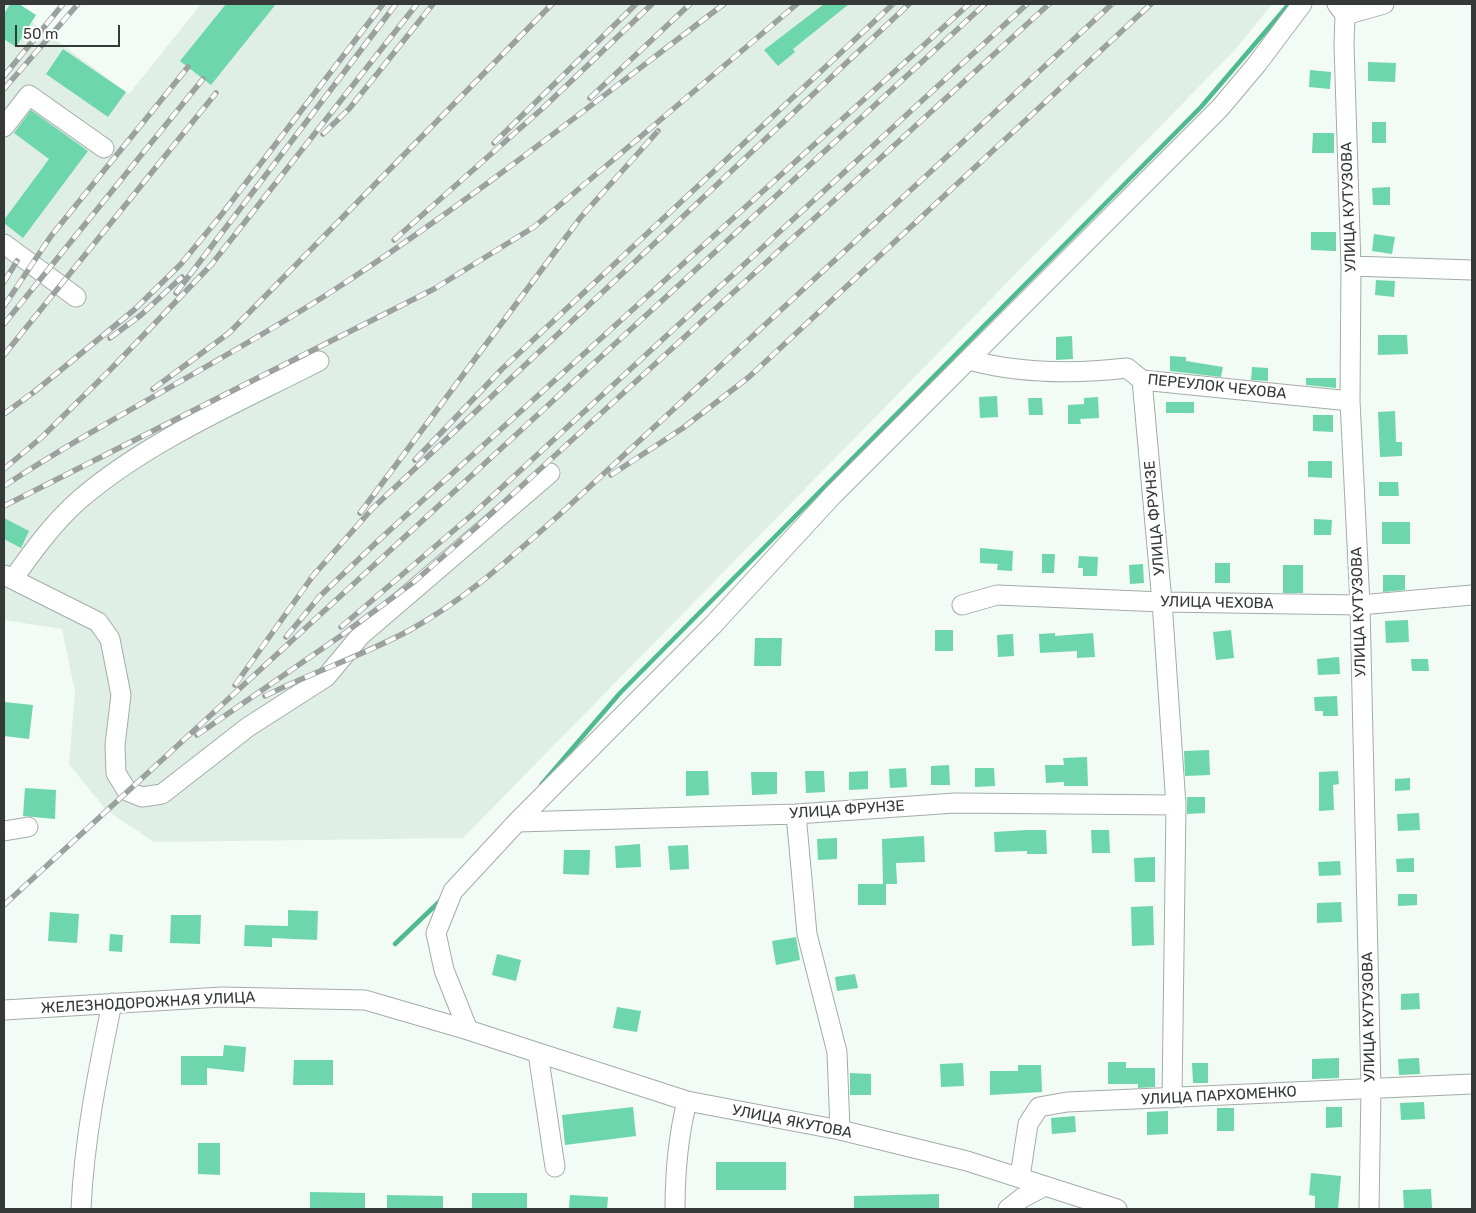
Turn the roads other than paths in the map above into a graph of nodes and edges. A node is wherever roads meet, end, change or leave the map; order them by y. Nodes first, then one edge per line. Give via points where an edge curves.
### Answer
1 (1302, 4) edge
2 (1384, 4) edge
3 (1341, 10) edge
4 (4, 127) edge
5 (104, 148) dead end
6 (4, 244) edge
7 (1351, 266) junction
8 (1472, 270) edge
9 (76, 297) dead end
10 (969, 360) junction
11 (318, 361) dead end
12 (1142, 380) junction
13 (1350, 401) junction
14 (550, 473) dead end
15 (8, 577) edge
16 (1472, 595) edge
17 (1162, 602) junction
18 (962, 605) dead end
19 (1360, 605) junction
20 (1176, 805) junction
21 (796, 814) junction
22 (517, 822) junction
23 (28, 827) dead end
24 (4, 832) edge
25 (112, 1003) junction
26 (4, 1010) edge
27 (468, 1030) junction
28 (538, 1053) junction
29 (1472, 1084) edge
30 (1371, 1089) junction
31 (1172, 1098) junction
32 (687, 1101) junction
33 (840, 1130) junction
34 (555, 1167) dead end
35 (1020, 1177) junction
36 (1043, 1187) junction
37 (81, 1209) edge
38 (675, 1209) edge
39 (1008, 1209) edge
40 (1117, 1209) edge
41 (1369, 1209) edge

1 - 10 street via 1220,108
2 - 3 street, УЛИЦА КУТУЗОВА
3 - 7 street, УЛИЦА КУТУЗОВА
4 - 5 street via 29,95
6 - 9 street
7 - 8 street
7 - 13 street, УЛИЦА КУТУЗОВА
10 - 12 street, ПЕРЕУЛОК ЧЕХОВА via 1019,370 1092,372 1128,368
10 - 22 street via 833,495 714,625
11 - 15 street via 143,452 79,501
12 - 13 street, ПЕРЕУЛОК ЧЕХОВА
12 - 17 street, УЛИЦА ФРУНЗЕ
13 - 19 street, УЛИЦА КУТУЗОВА
14 - 15 street via 361,635 326,676 248,727 162,794 142,797 127,791 116,773 115,745 121,695 110,639 98,622
16 - 19 street, УЛИЦА ЧЕХОВА
17 - 18 street, УЛИЦА ЧЕХОВА via 997,595
17 - 19 street, УЛИЦА ЧЕХОВА
17 - 20 street, УЛИЦА ФРУНЗЕ
19 - 30 street, УЛИЦА КУТУЗОВА
20 - 21 street, УЛИЦА ФРУНЗЕ via 955,803
20 - 31 street, УЛИЦА ФРУНЗЕ
21 - 22 street, УЛИЦА ФРУНЗЕ
21 - 33 street via 806,934 837,1052
22 - 27 street via 453,891 436,933 444,970
23 - 24 street
25 - 26 street, ЖЕЛЕЗНОДОРОЖНАЯ УЛИЦА
25 - 27 street, ЖЕЛЕЗНОДОРОЖНАЯ УЛИЦА via 222,997 366,1000
25 - 37 street via 97,1075 82,1175
27 - 28 street, УЛИЦА ЯКУТОВА
28 - 32 street, УЛИЦА ЯКУТОВА
28 - 34 street
29 - 30 street, УЛИЦА ПАРХОМЕНКО
30 - 31 street, УЛИЦА ПАРХОМЕНКО
30 - 41 street, УЛИЦА КУТУЗОВА
31 - 35 street, УЛИЦА ПАРХОМЕНКО via 1067,1102 1039,1107 1028,1124
32 - 33 street, УЛИЦА ЯКУТОВА
32 - 38 street via 680,1127
33 - 35 street, УЛИЦА ЯКУТОВА
35 - 36 street, УЛИЦА ЯКУТОВА
36 - 39 street
36 - 40 street, УЛИЦА ЯКУТОВА

